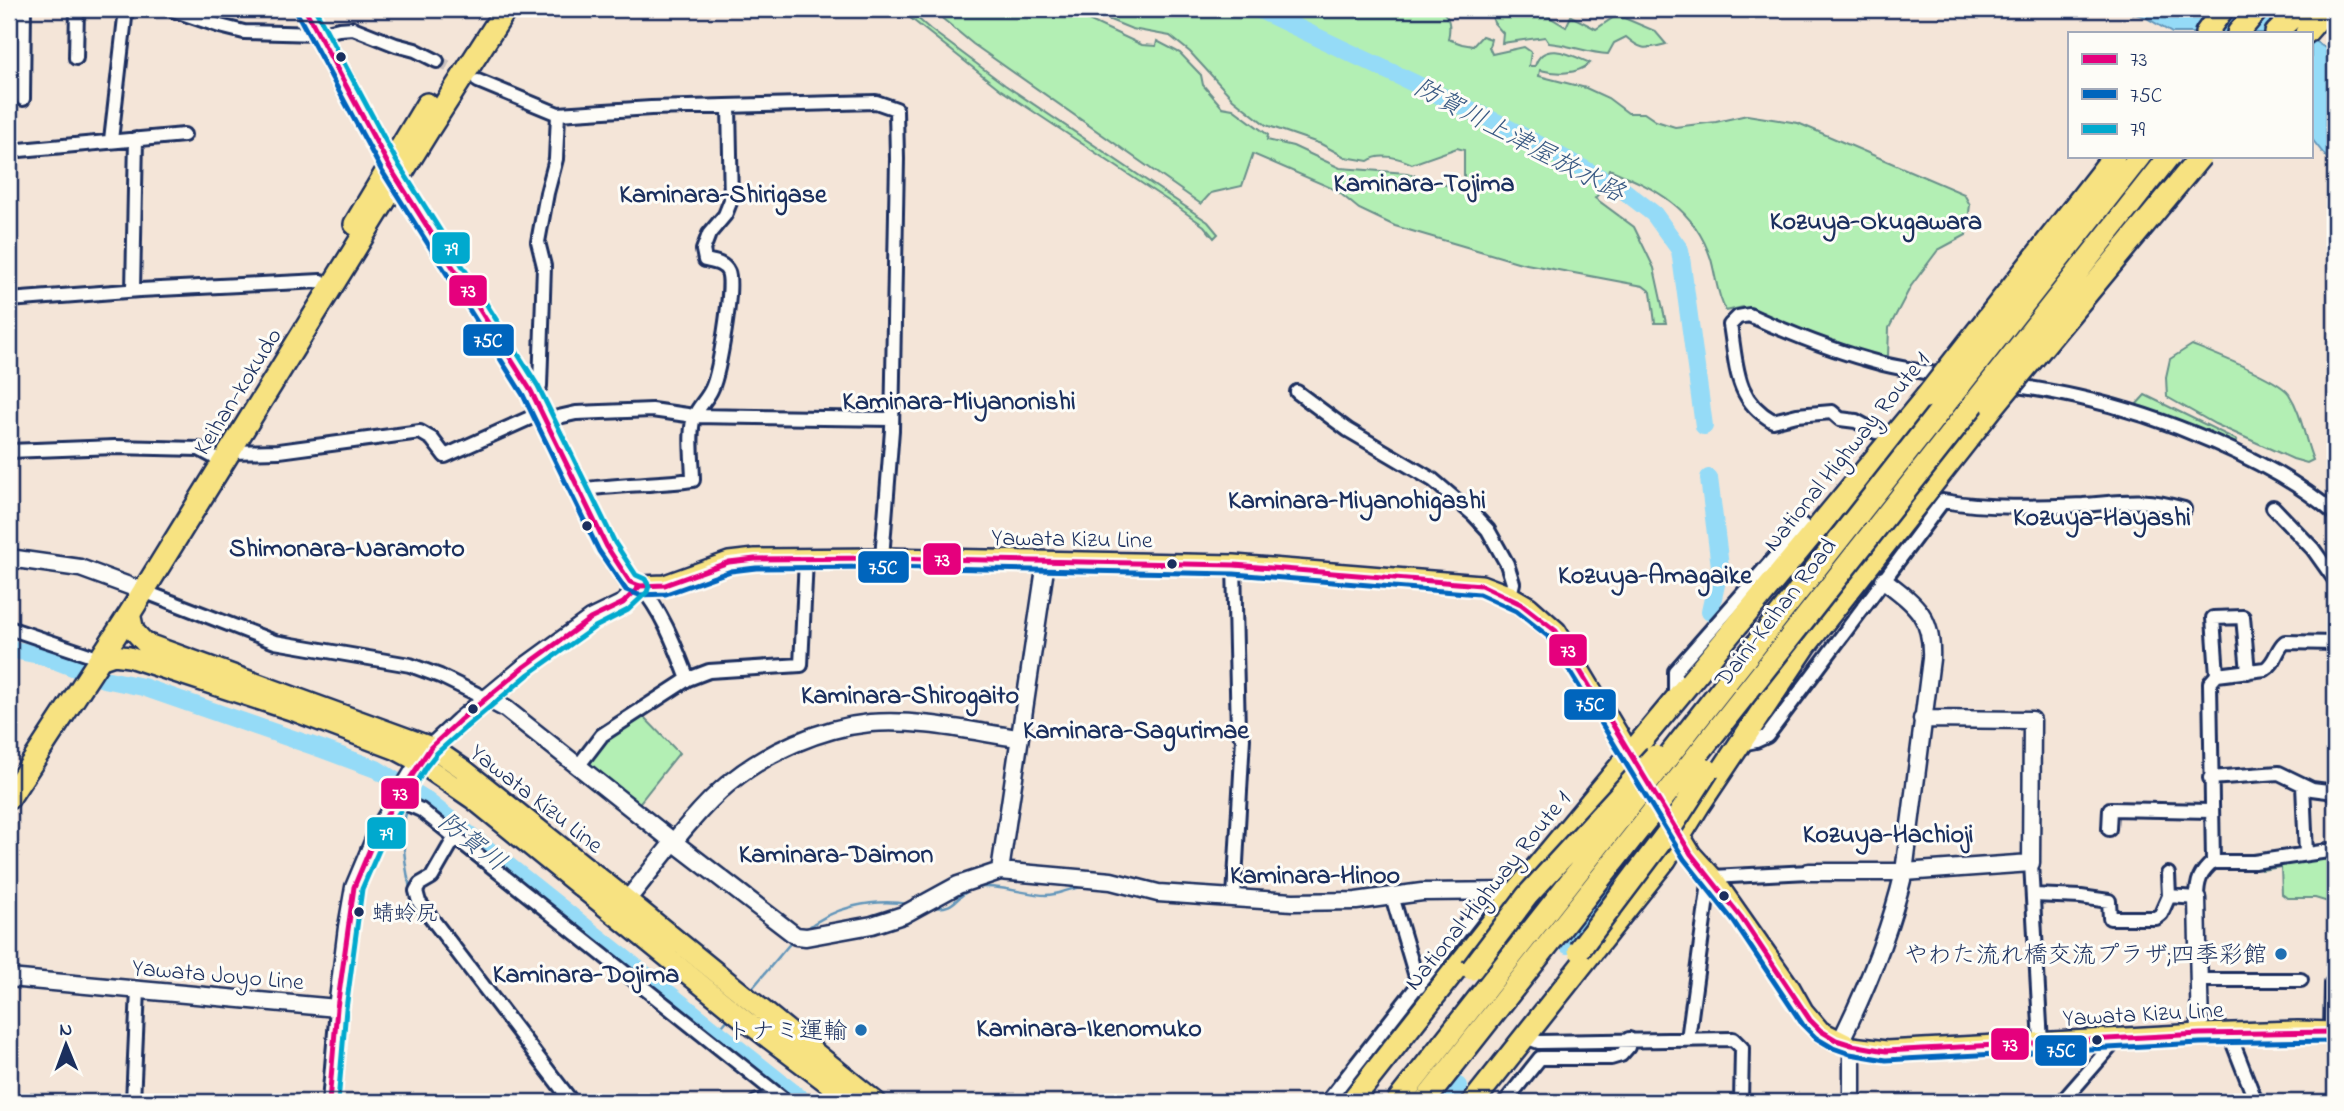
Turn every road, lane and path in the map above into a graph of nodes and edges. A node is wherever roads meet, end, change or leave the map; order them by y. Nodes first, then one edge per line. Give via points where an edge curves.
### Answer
1 (24, 9) edge
2 (77, 9) edge
3 (126, 9) edge
4 (170, 9) edge
5 (305, 9) edge
6 (490, 9) edge
7 (506, 9) edge
8 (2223, 9) edge
9 (2243, 9) edge
10 (2258, 9) edge
11 (2282, 9) edge
12 (2301, 9) edge
13 (2328, 9) edge
14 (9, 10) edge
15 (2207, 32) edge
16 (2230, 32) edge
17 (2239, 32) edge
18 (2265, 32) edge
19 (2277, 32) edge
20 (2307, 32) edge
21 (318, 34) junction
22 (76, 58) dead end
23 (437, 61) tunnel mouth
24 (478, 81) tunnel mouth
25 (23, 99) dead end
26 (729, 108) junction
27 (558, 114) junction
28 (184, 135) dead end
29 (136, 139) junction
30 (111, 140) junction
31 (9, 151) edge
32 (2112, 158) edge
33 (2138, 158) edge
34 (2167, 158) edge
35 (2199, 158) edge
36 (394, 173) junction
37 (321, 281) junction
38 (133, 290) junction
39 (9, 300) edge
40 (531, 391) junction
41 (1297, 392) dead end
42 (543, 416) junction
43 (694, 416) junction
44 (892, 419) junction
45 (1876, 432) dead end
46 (9, 452) edge
47 (222, 454) junction
48 (579, 490) junction
49 (2273, 507) dead end
50 (2184, 509) dead end
51 (2335, 514) edge
52 (1803, 525) dead end
53 (1827, 556) junction
54 (9, 558) edge
55 (882, 558) junction
56 (806, 559) junction
57 (1045, 562) junction
58 (1234, 565) junction
59 (1884, 580) junction
60 (2335, 580) edge
61 (1831, 584) junction
62 (640, 586) junction
63 (138, 589) junction
64 (1510, 596) junction
65 (130, 613) junction
66 (9, 628) edge
67 (2335, 643) edge
68 (93, 659) junction
69 (2248, 672) junction
70 (2217, 675) junction
71 (688, 679) junction
72 (81, 680) junction
73 (487, 699) junction
74 (1675, 702) junction
75 (1922, 719) junction
76 (1018, 738) junction
77 (1740, 744) junction
78 (420, 761) junction
79 (1635, 761) junction
80 (579, 765) junction
81 (9, 777) edge
82 (2210, 778) junction
83 (2303, 785) junction
84 (2335, 792) edge
85 (9, 798) edge
86 (395, 801) junction
87 (2211, 811) junction
88 (2109, 829) dead end
89 (1677, 832) junction
90 (455, 837) junction
91 (675, 844) junction
92 (2335, 850) edge
93 (2306, 854) junction
94 (2213, 862) junction
95 (2031, 863) junction
96 (1000, 871) junction
97 (1809, 872) joint
98 (1904, 872) junction
99 (2168, 874) dead end
100 (1712, 877) junction
101 (1517, 891) junction
102 (1484, 892) junction
103 (2034, 895) junction
104 (1392, 896) junction
105 (2169, 896) junction
106 (593, 897) junction
107 (1234, 898) junction
108 (2197, 898) junction
109 (627, 901) junction
110 (9, 978) edge
111 (2301, 980) dead end
112 (2200, 981) junction
113 (2332, 982) dead end
114 (1419, 986) junction
115 (138, 990) junction
116 (337, 1009) junction
117 (2333, 1032) edge
118 (2229, 1033) junction
119 (2200, 1034) junction
120 (1525, 1037) junction
121 (2118, 1038) junction
122 (1629, 1039) junction
123 (1688, 1039) junction
124 (2041, 1043) junction
125 (1846, 1045) junction
126 (782, 1098) edge
127 (133, 1102) edge
128 (329, 1102) edge
129 (572, 1102) edge
130 (756, 1102) edge
131 (853, 1102) edge
132 (876, 1102) edge
133 (1327, 1102) edge
134 (1351, 1102) edge
135 (1367, 1102) edge
136 (1397, 1102) edge
137 (1424, 1102) edge
138 (1459, 1102) edge
139 (1473, 1102) edge
140 (1504, 1102) edge
141 (1741, 1102) edge
142 (1852, 1102) edge
143 (2062, 1102) edge
144 (2256, 1102) edge

1 - 14 street
1 - 25 street
2 - 22 street
3 - 30 street
4 - 21 street via 244,32
5 - 21 main road
6 - 36 highway, Keihan-kokudo
7 - 36 highway, Keihan-kokudo via 429,129
8 - 15 highway
9 - 16 highway
10 - 17 highway
11 - 18 highway
12 - 19 highway
13 - 20 highway
21 - 23 street via 353,28
21 - 36 main road
24 - 27 street
26 - 27 street
26 - 43 street via 731,200 703,250 705,260 728,272 730,285 713,387
26 - 44 street via 876,103 896,108
27 - 40 street via 556,159 538,242 544,266 540,386
28 - 29 street
29 - 30 street
29 - 38 street
30 - 31 street
32 - 74 highway, National Highway Route 1, bridge via 1926,397
33 - 53 highway, Daini-Keihan Road, bridge
34 - 61 highway, Daini-Keihan Road, bridge
35 - 77 highway, bridge via 1993,407 1806,645
36 - 37 highway, Keihan-kokudo
36 - 40 main road
36 - 47 highway, Keihan-kokudo
37 - 38 street
37 - 47 highway, Keihan-kokudo
38 - 39 street
40 - 42 main road
41 - 64 street via 1348,430 1433,480 1475,515 1507,564 1513,583
42 - 43 street via 608,410
42 - 47 street via 445,456 420,432
42 - 48 main road
43 - 44 street
43 - 48 street via 693,480
44 - 55 street
45 - 51 street via 1832,412 1773,421 1767,418 1748,403 1739,382 1730,325 1749,315 1809,342 1884,364 2076,397 2131,412 2187,431 2256,463 2312,494
46 - 47 street via 114,447 199,449
47 - 63 highway, Keihan-kokudo
48 - 62 main road via 621,570
49 - 60 street
50 - 59 street via 2133,500 1995,506 1943,501
52 - 74 street via 1675,671
53 - 135 highway, bridge via 1706,699 1527,896
53 - 136 highway, Daini-Keihan Road, bridge
54 - 63 street via 79,568
55 - 56 main road, Yawata Kizu Line
55 - 57 main road, Yawata Kizu Line
56 - 62 main road, Yawata Kizu Line via 729,562 665,584
56 - 71 street via 801,665 709,671
57 - 58 main road, Yawata Kizu Line
57 - 76 street
58 - 64 main road, Yawata Kizu Line via 1481,585
58 - 107 street via 1238,731 1243,738
59 - 75 street via 1918,608 1929,629 1931,659
59 - 77 street via 1767,736
61 - 137 highway, Daini-Keihan Road, bridge
61 - 138 highway, bridge via 1668,832
62 - 71 street via 668,630
62 - 73 street, Yawata Joyo Line via 623,603 590,619 524,667
63 - 65 highway, Keihan-kokudo
63 - 68 highway, Keihan-kokudo
63 - 73 street via 275,642 410,664
64 - 79 main road, Yawata Kizu Line via 1556,631
65 - 68 highway, Keihan-kokudo
65 - 78 main road, Yawata Kizu Line via 134,631 145,643
66 - 68 street
67 - 69 street via 2286,642 2270,667
68 - 72 highway, Keihan-kokudo
68 - 78 main road, Yawata Kizu Line via 129,657 297,712
69 - 70 street
69 - 70 street via 2243,618 2213,618
70 - 82 street via 2210,683
71 - 80 street via 602,735
72 - 81 highway, Keihan-kokudo
72 - 85 highway, Keihan-kokudo
73 - 78 street, Yawata Joyo Line
73 - 80 street
74 - 79 highway, National Highway Route 1
75 - 95 street via 2032,720
75 - 98 street
76 - 91 street via 913,724 869,723 836,730 781,750 728,784
76 - 96 street
77 - 89 highway
78 - 86 street, Yawata Joyo Line
78 - 106 main road, Yawata Kizu Line
78 - 109 main road, Yawata Kizu Line via 463,769
79 - 89 main road, Yawata Kizu Line, bridge
79 - 101 highway, National Highway Route 1
80 - 91 street
82 - 83 street via 2279,773
82 - 87 street
83 - 84 street
83 - 93 street
86 - 90 street via 421,810
86 - 116 street, Yawata Joyo Line via 354,887
87 - 88 street via 2110,809
87 - 94 street
89 - 100 main road, Yawata Kizu Line
89 - 120 highway via 1665,860
90 - 126 street
90 - 129 street via 432,877 416,891 419,902
91 - 96 street via 796,936 806,937 903,915 958,885
91 - 109 street
92 - 93 street
93 - 94 street via 2254,862
94 - 108 street via 2197,883
95 - 98 street
95 - 103 street
96 - 107 street via 1111,881 1158,893
97 - 98 street
97 - 100 street
98 - 125 street
99 - 105 street
100 - 123 street
100 - 125 main road, Yawata Kizu Line via 1803,1011 1821,1031
101 - 102 street
101 - 134 highway, National Highway Route 1
102 - 104 street
102 - 114 street via 1482,903
103 - 105 street via 2109,901 2110,918 2156,918
103 - 124 street
104 - 107 street via 1293,902
104 - 114 street
105 - 108 street
106 - 109 street via 612,904
106 - 131 main road, Yawata Kizu Line
108 - 112 street
109 - 132 main road, Yawata Kizu Line
110 - 115 street, Yawata Joyo Line
111 - 112 street
112 - 119 street
113 - 117 street
114 - 133 street
115 - 116 street, Yawata Joyo Line
115 - 127 street
116 - 128 street
117 - 118 main road, Yawata Kizu Line
118 - 119 main road, Yawata Kizu Line
118 - 144 street
119 - 121 main road, Yawata Kizu Line
120 - 122 street via 1539,1042
120 - 139 highway
121 - 124 main road, Yawata Kizu Line
121 - 143 street
122 - 123 street
122 - 140 street via 1621,1055 1611,1058 1540,1058
123 - 141 street via 1732,1039 1742,1048
124 - 125 main road, Yawata Kizu Line via 1886,1051
125 - 142 street
126 - 130 street

